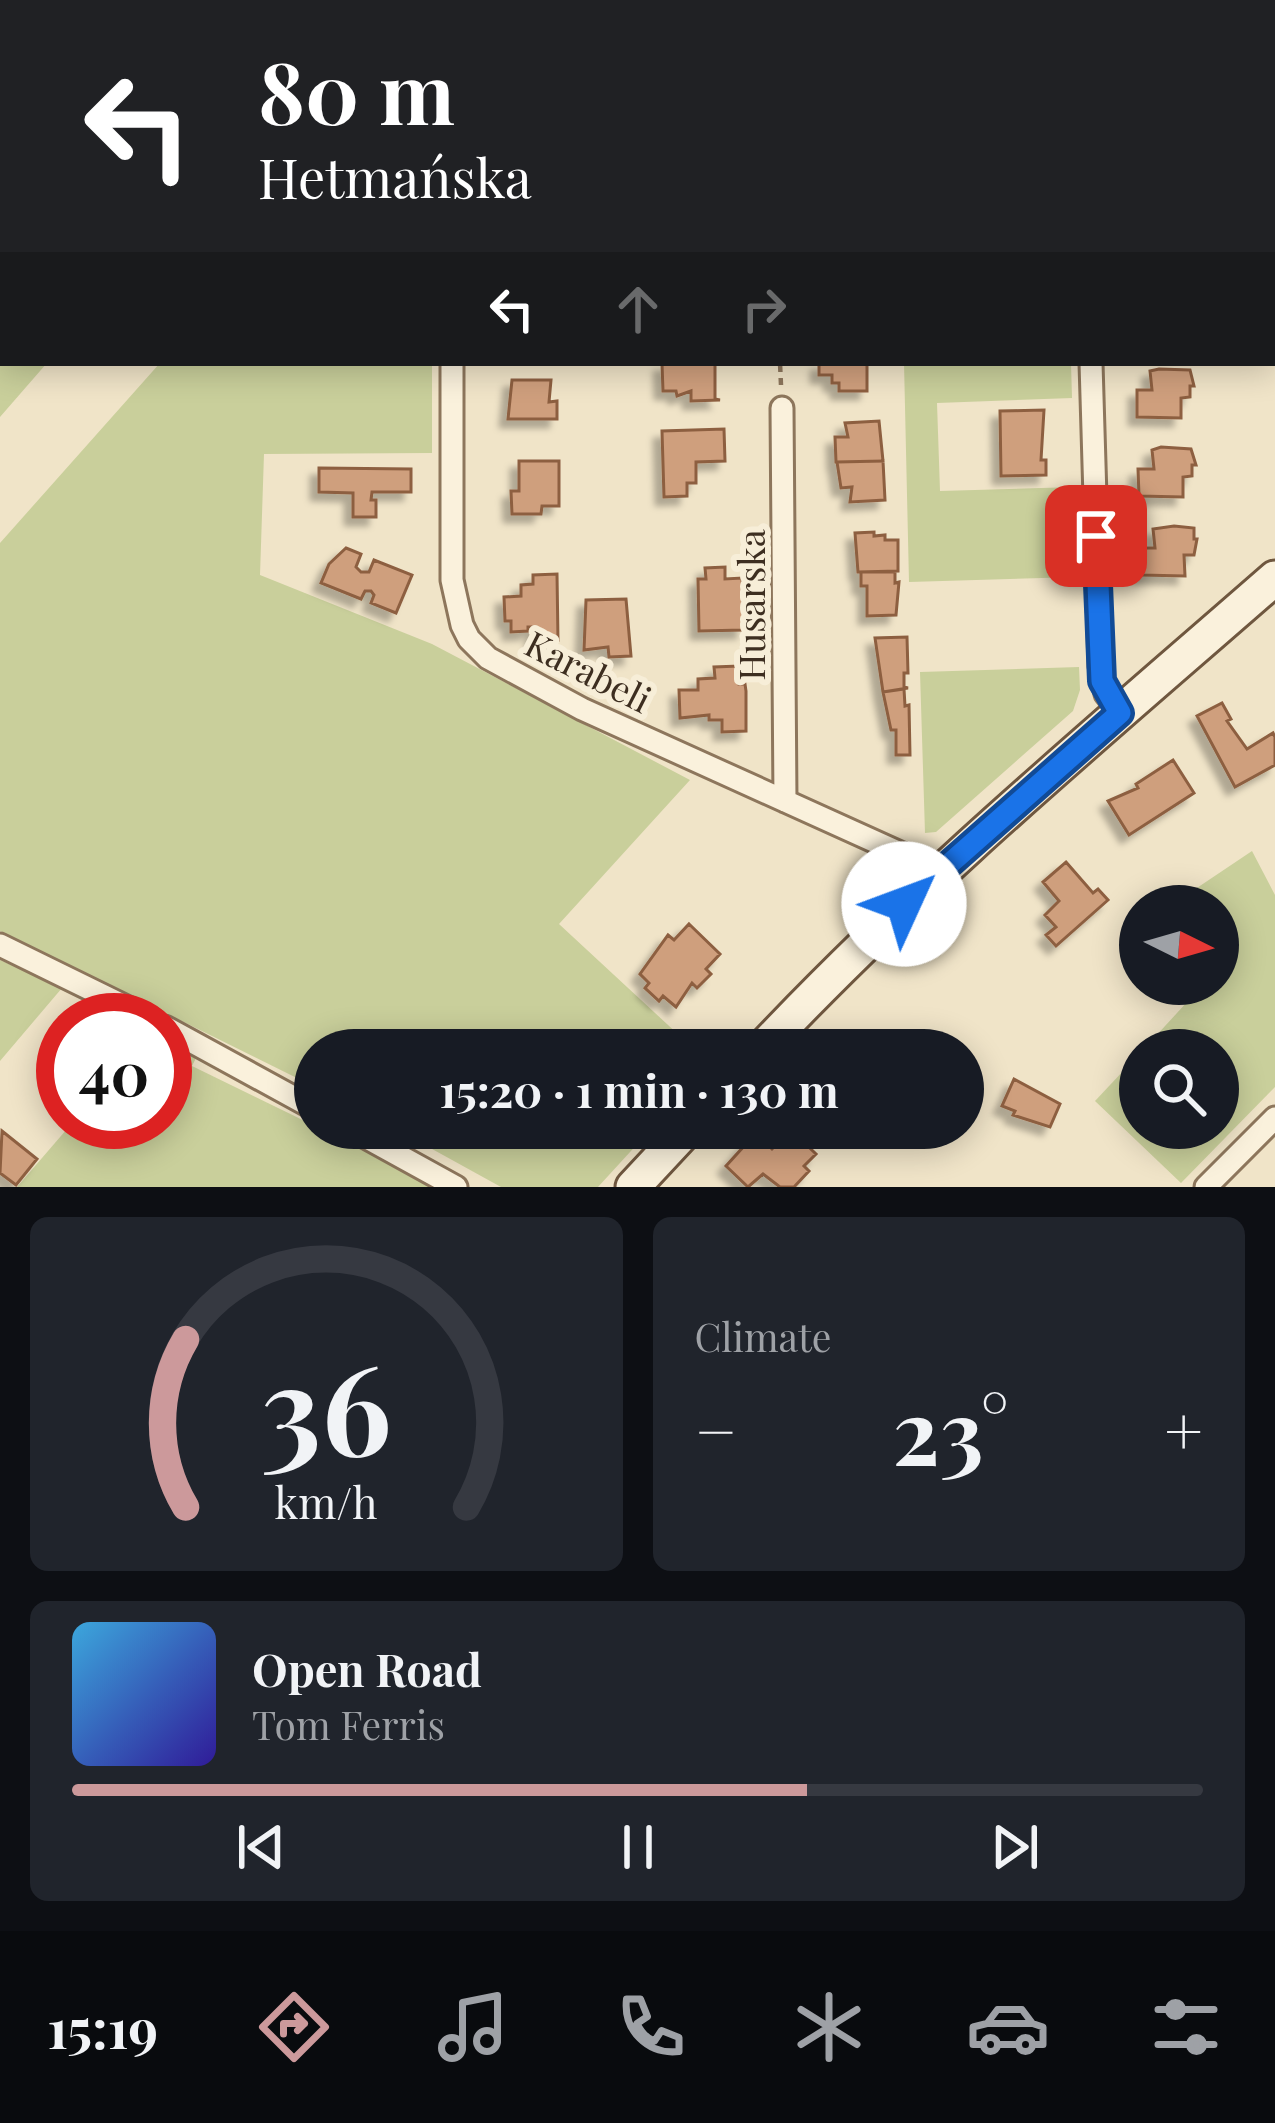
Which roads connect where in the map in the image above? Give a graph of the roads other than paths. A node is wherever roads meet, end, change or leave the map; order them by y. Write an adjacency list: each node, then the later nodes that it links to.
1 (452, 366): 6 (street, Karabeli)
2 (1091, 366): 5 (street)
3 (782, 408): 6 (street, Husarska)
4 (1275, 578): 5 (street)
5 (1120, 713): 7 (street)
6 (785, 801): 7 (street, Karabeli)
7 (934, 877): 10 (street)
8 (0, 945): 9 (street)
9 (98, 993)
10 (781, 1029)
11 (192, 1042): 12 (street)
12 (294, 1098)
13 (1275, 1118): 18 (street)
14 (387, 1149): 16 (street)
15 (668, 1149): 17 (street)
16 (456, 1187)
17 (633, 1187)
18 (1206, 1187)

